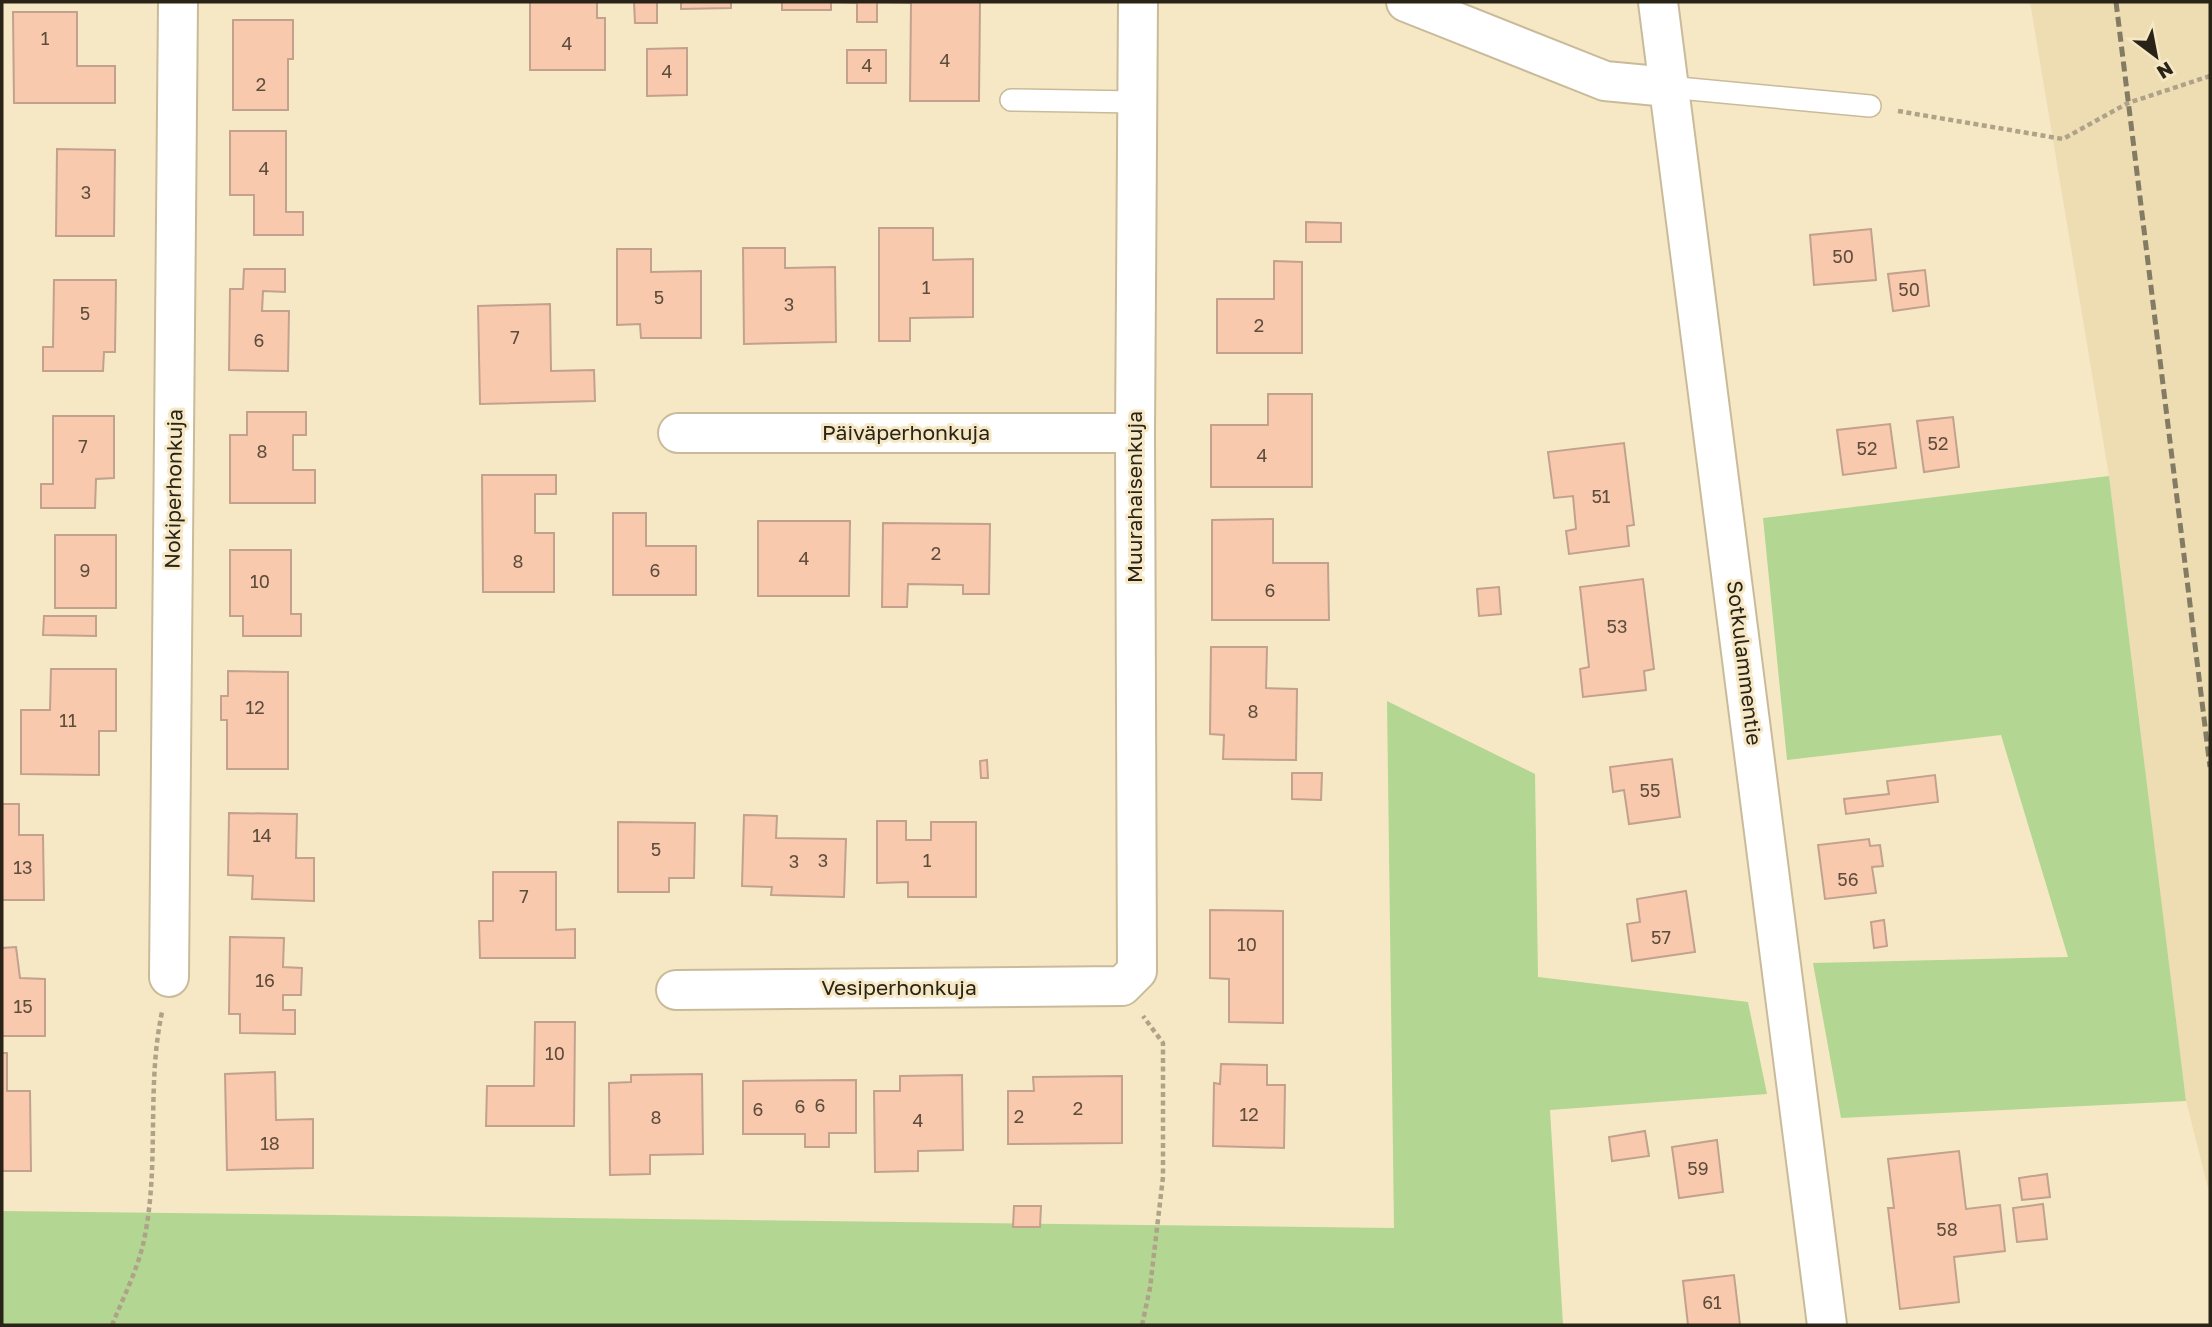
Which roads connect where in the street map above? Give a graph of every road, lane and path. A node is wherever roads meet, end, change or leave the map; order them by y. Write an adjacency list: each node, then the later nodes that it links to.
1 (178, 2): 12 (street, Nokiperhonkuja)
2 (1138, 2): 8 (street, Muurahaisenkuja)
3 (1406, 2): 6 (street)
4 (1658, 2): 6 (street, Sotkulammentie)
5 (2210, 76): 9 (path)
6 (1668, 87): 9 (lane); 17 (street, Sotkulammentie)
7 (1012, 100): 8 (lane)
8 (1137, 102): 11 (street, Muurahaisenkuja)
9 (1870, 106)
10 (678, 433): 11 (street, Päiväperhonkuja)
11 (1135, 433): 13 (street, Muurahaisenkuja)
12 (169, 977): 15 (path)
13 (1122, 986): 14 (street, Vesiperhonkuja); 16 (path)
14 (676, 990)
15 (112, 1325)
16 (1142, 1325)
17 (1827, 1325)

